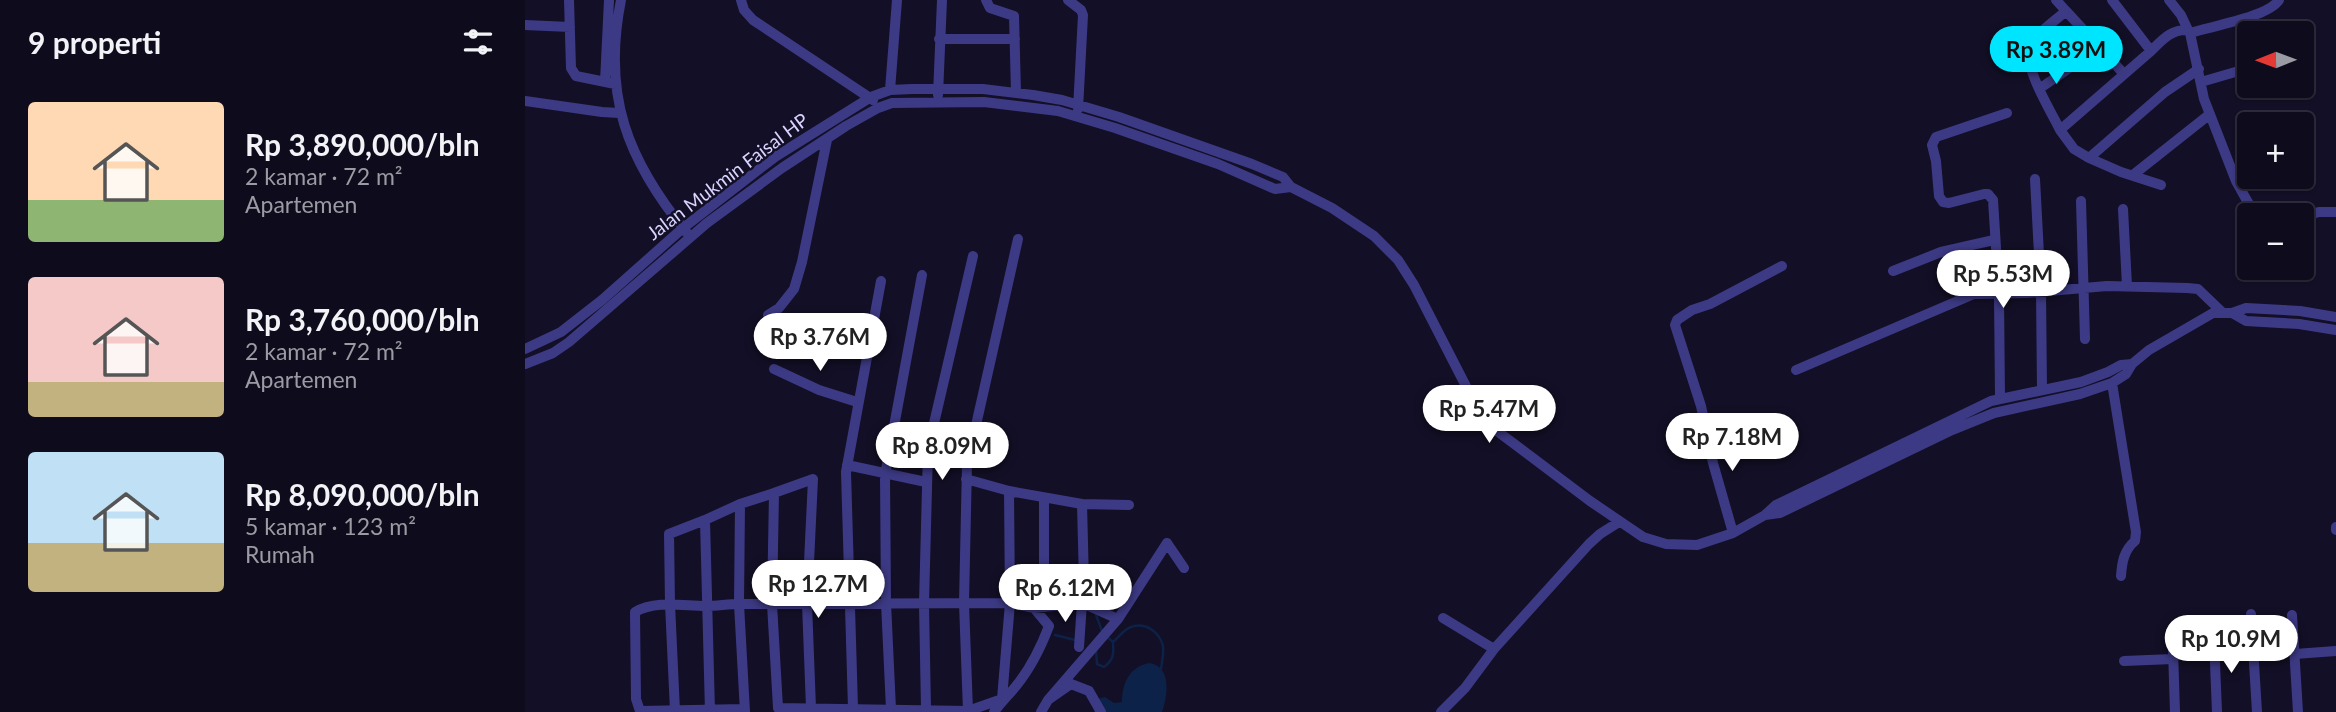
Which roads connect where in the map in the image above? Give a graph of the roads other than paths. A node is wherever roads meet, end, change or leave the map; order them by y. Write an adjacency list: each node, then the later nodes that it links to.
1 (569, 0): 16 (street)
2 (609, 0): 26 (street)
3 (621, 0): 26 (street)
4 (741, 0): 31 (street)
5 (897, 0): 29 (street)
6 (942, 0): 18 (street)
7 (986, 0): 19 (street)
8 (1056, 0): 13 (street)
9 (2056, 0): 14 (street)
10 (2169, 0): 17 (street)
11 (2279, 0): 17 (street)
12 (2116, 1): 21 (street)
13 (1072, 3): 34 (street)
14 (2066, 11): 20 (street); 28 (street)
15 (525, 26): 16 (street)
16 (569, 27): 26 (street)
17 (2189, 32): 21 (street); 22 (street)
18 (939, 39): 19 (street); 27 (street)
19 (1015, 39): 30 (street)
20 (2095, 43): 24 (street); 28 (street)
21 (2151, 51): 24 (street)
22 (2199, 69): 25 (street); 42 (street)
23 (2237, 72): 25 (street)
24 (2124, 74): 40 (street)
25 (2201, 82): 38 (street)
26 (610, 83): 36 (street)
27 (938, 89): 29 (street, Jalan Mukmin Faisal HP); 30 (street, Jalan Mukmin Faisal HP); 33 (street)
28 (2039, 89): 40 (street)
29 (890, 90): 31 (street, Jalan Mukmin Faisal HP)
30 (1016, 93): 34 (street, Jalan Mukmin Faisal HP)
31 (871, 97): 35 (street); 52 (street, Jalan Mukmin Faisal HP)
32 (525, 101): 36 (street)
33 (938, 102): 35 (street, Jalan Mukmin Faisal HP); 39 (street, Jalan Mukmin Faisal HP)
34 (1078, 105): 39 (street); 46 (street, Jalan Mukmin Faisal HP)
35 (878, 107): 41 (street, Jalan Mukmin Faisal HP)
36 (619, 113): 52 (street)
37 (2007, 113): 54 (street)
38 (2210, 114): 43 (street); 48 (street)
39 (1077, 117): 46 (street, Jalan Mukmin Faisal HP)
40 (2060, 130): 42 (street)
41 (827, 140): 52 (street, Jalan Mukmin Faisal HP); 65 (street)
42 (2089, 158): 43 (street)
43 (2133, 175): 45 (street)
44 (2035, 179): 62 (street)
45 (2161, 185)
46 (1291, 187): 92 (street, Jalan Mukmin Faisal HP)
47 (2081, 201): 61 (street)
48 (2248, 203)
49 (2123, 209): 60 (street)
50 (2336, 212): 51 (street)
51 (2314, 213)
52 (687, 233): 69 (street, Jalan Mukmin Faisal HP); 70 (street, Jalan Mukmin Faisal HP)
53 (1018, 239): 80 (street)
54 (1994, 240): 57 (street); 63 (street)
55 (973, 256): 78 (street)
56 (1782, 266): 93 (street)
57 (1893, 271)
58 (922, 275): 81 (street)
59 (881, 281): 77 (street)
60 (2126, 286): 61 (street); 64 (street)
61 (2083, 288): 62 (street); 68 (street)
62 (2041, 292): 63 (street); 75 (street)
63 (1999, 295): 73 (street); 76 (street)
64 (2222, 312): 66 (street, Jalan Mukmin Faisal HP); 67 (street); 71 (street, Jalan Mukmin Faisal HP)
65 (768, 315)
66 (2336, 317)
67 (2336, 330)
68 (2085, 340)
69 (525, 349)
70 (525, 364)
71 (2132, 364): 74 (street, Jalan Mukmin Faisal HP); 75 (street, Jalan Mukmin Faisal HP)
72 (774, 369): 77 (street)
73 (1796, 370)
74 (2112, 383): 90 (street, Jalan Mukmin Faisal HP); 95 (street)
75 (2042, 389): 76 (street, Jalan Mukmin Faisal HP)
76 (2000, 398): 90 (street, Jalan Mukmin Faisal HP)
77 (857, 402): 79 (street)
78 (928, 449): 80 (street); 83 (street)
79 (847, 465): 81 (street); 97 (street)
80 (967, 465): 82 (street)
81 (885, 475): 83 (street); 98 (street)
82 (966, 479): 84 (street); 99 (street)
83 (926, 482): 106 (street)
84 (1009, 491): 86 (street); 100 (street)
85 (774, 494): 87 (street); 104 (street); 105 (street)
86 (1044, 498): 88 (street); 108 (street)
87 (740, 504): 91 (street); 103 (street)
88 (1082, 504): 89 (street); 96 (street)
89 (1129, 505)
90 (1765, 515): 93 (street, Jalan Mukmin Faisal HP)
91 (705, 520): 102 (street); 107 (street)
92 (1619, 522): 93 (street, Jalan Mukmin Faisal HP); 114 (street)
93 (1733, 533)
94 (1184, 568): 112 (street)
95 (2121, 576)
96 (1084, 582)
97 (849, 603): 98 (street); 105 (street); 122 (street)
98 (886, 603): 106 (street); 123 (street)
99 (964, 603): 100 (street); 106 (street); 126 (street)
100 (1010, 603): 108 (street); 119 (street)
101 (1082, 603): 108 (street); 112 (street); 116 (street)
102 (670, 604): 107 (street); 128 (street); 128 (street)
103 (739, 604): 104 (street); 107 (street); 125 (street)
104 (772, 604): 105 (street); 121 (street)
105 (807, 604): 121 (street)
106 (924, 604): 124 (street)
107 (707, 606): 129 (street)
108 (1034, 608): 119 (street)
109 (2251, 614): 135 (street)
110 (2292, 615): 117 (street)
111 (1443, 618): 114 (street)
112 (1115, 622): 116 (street)
113 (2214, 639): 134 (street)
114 (1494, 649): 127 (street)
115 (2336, 651): 117 (street)
116 (1082, 652): 120 (street)
117 (2295, 654): 136 (street)
118 (2124, 661): 133 (street)
119 (1002, 699): 126 (street); 130 (street)
120 (1048, 700): 131 (street); 132 (street)
121 (811, 708): 122 (street)
122 (853, 708): 123 (street)
123 (891, 709): 124 (street)
124 (926, 709): 126 (street)
125 (745, 710): 129 (street)
126 (968, 710)
127 (1448, 710)
128 (675, 711): 129 (street)
129 (710, 711)
130 (994, 712)
131 (1041, 712)
132 (1101, 712)
133 (2175, 712)
134 (2217, 712)
135 (2257, 712)
136 (2298, 712)

